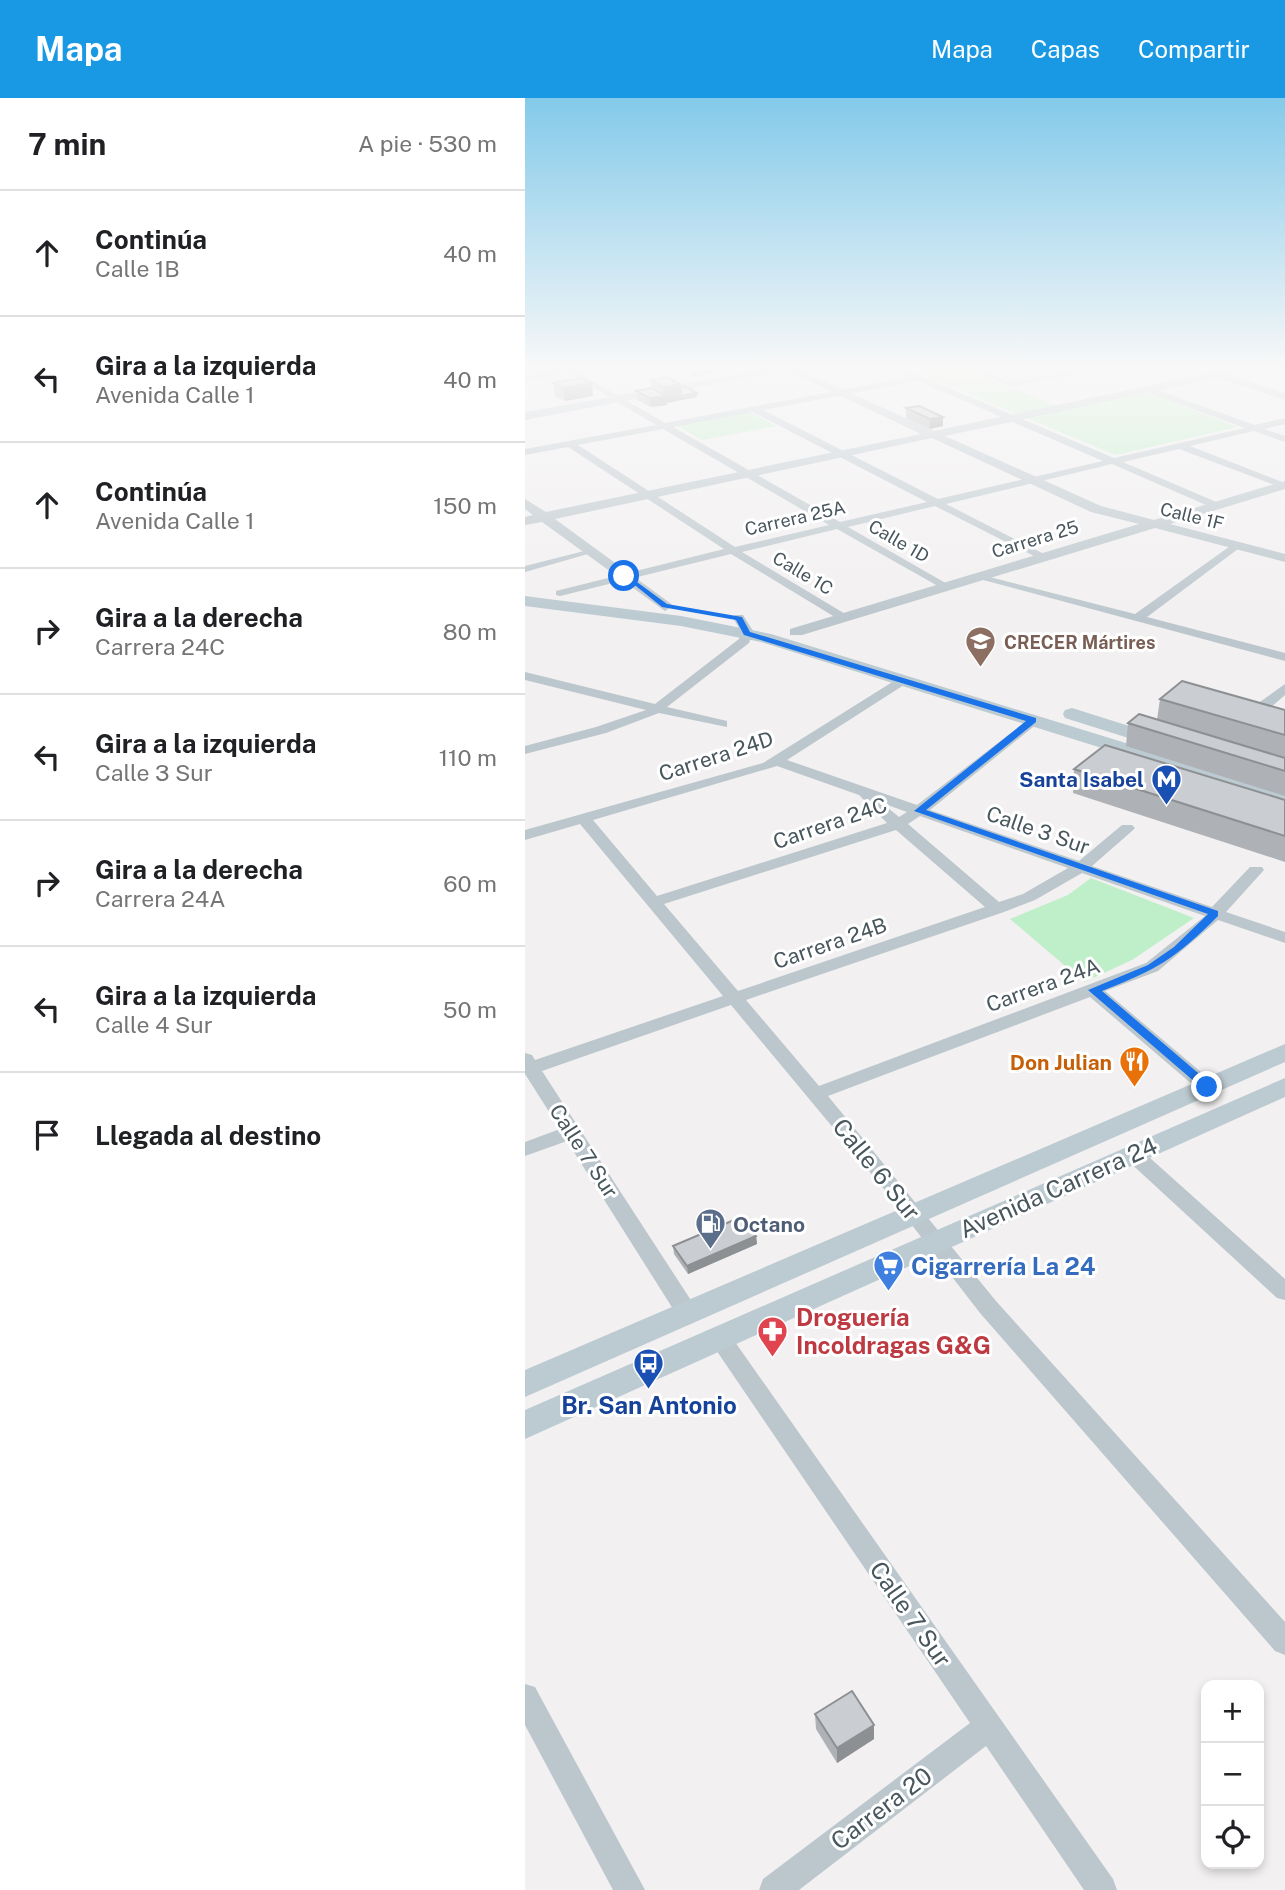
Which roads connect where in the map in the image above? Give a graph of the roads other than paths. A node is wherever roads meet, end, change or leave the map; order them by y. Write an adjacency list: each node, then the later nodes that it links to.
1 (580, 451): 14 (street, Calle 1C)
2 (707, 451): 11 (street, Calle 1D)
3 (834, 451): 9 (street)
4 (857, 451): 9 (street)
5 (966, 451): 12 (street, Calle 1F)
6 (1089, 451): 10 (street)
7 (1160, 451): 10 (street, Carrera 25A)
8 (1193, 451): 13 (street)
9 (841, 454): 11 (street); 16 (street)
10 (1114, 461): 12 (street, Carrera 25A); 17 (street)
11 (748, 474): 14 (street); 21 (street, Calle 1D)
12 (1031, 481): 16 (street, Carrera 25A); 20 (street, Calle 1F)
13 (1284, 485): 17 (street, Carrera 25)
14 (648, 495): 18 (street); 23 (street, Calle 1C)
15 (525, 503): 18 (street)
16 (935, 503): 21 (street, Carrera 25A); 25 (street)
17 (1217, 506): 20 (street, Carrera 25)
18 (545, 518): 19 (street); 24 (street)
19 (525, 521)
20 (1148, 525): 22 (street, Calle 1F); 25 (street, Carrera 25)
21 (837, 526): 23 (street, Carrera 25A); 30 (street, Calle 1D)
22 (1237, 546): 26 (street, Calle 1F); 36 (street)
23 (732, 550): 28 (street, Carrera 25A); 35 (street, Calle 1C)
24 (591, 552): 27 (street); 28 (street)
25 (1042, 557): 29 (street, Carrera 25)
26 (1285, 558)
27 (525, 569)
28 (624, 576): 32 (street, Carrera 25A); 34 (street)
29 (978, 577): 30 (street, Carrera 25); 36 (street)
30 (945, 587): 35 (street, Carrera 25)
31 (525, 589): 32 (main road)
32 (560, 593): 34 (main road)
33 (525, 601): 37 (main road)
34 (664, 606): 37 (main road)
35 (843, 618): 38 (street, Carrera 25)
36 (1138, 618): 39 (street)
37 (743, 626): 38 (main road); 41 (main road); 44 (street)
38 (796, 632): 49 (main road)
39 (1285, 656)
40 (525, 676): 44 (street)
41 (902, 680): 45 (main road); 48 (street, Carrera 24D)
42 (1285, 688): 43 (street)
43 (1265, 705)
44 (659, 708): 46 (street); 47 (street)
45 (1033, 720): 51 (main road); 52 (street, Carrera 24C)
46 (722, 724)
47 (525, 750)
48 (778, 762): 50 (street, Calle 3 Sur); 53 (street, Carrera 24D)
49 (1285, 780)
50 (857, 789): 52 (street, Calle 3 Sur); 54 (street)
51 (1285, 799)
52 (919, 811): 54 (street, Carrera 24C); 57 (street, Calle 3 Sur)
53 (583, 818): 56 (street, Carrera 24D); 59 (street, Calle 6 Sur)
54 (898, 824): 59 (street, Carrera 24C); 60 (street)
55 (1126, 828): 57 (street, Carrera 24B)
56 (525, 835)
57 (1081, 867): 60 (street, Carrera 24B); 61 (street, Calle 3 Sur)
58 (1256, 870): 61 (street, Carrera 24A)
59 (654, 902): 64 (street, Calle 6 Sur)
60 (998, 909): 64 (street, Carrera 24B)
61 (1215, 913): 62 (street, Calle 3 Sur); 63 (street, Carrera 24A)
62 (1285, 937)
63 (1094, 990): 67 (street); 69 (street, Carrera 24A)
64 (736, 999): 66 (street, Carrera 24B); 69 (street, Calle 6 Sur)
65 (1285, 1052): 67 (main road, Avenida Carrera 24)
66 (528, 1064): 70 (street, Calle 7 Sur)
67 (1207, 1087): 73 (main road, Avenida Carrera 24)
68 (1285, 1087): 72 (main road, Avenida Carrera 24)
69 (815, 1094): 73 (street, Calle 6 Sur)
70 (572, 1132): 71 (street); 76 (street, Calle 7 Sur)
71 (525, 1149)
72 (1133, 1154): 74 (main road, Avenida Carrera 24); 75 (street)
73 (915, 1215): 74 (street, Calle 6 Sur); 76 (main road, Avenida Carrera 24)
74 (935, 1242): 77 (main road, Avenida Carrera 24); 80 (street, Calle 6 Sur)
75 (1285, 1292)
76 (688, 1314): 78 (main road, Avenida Carrera 24)
77 (720, 1338): 79 (main road, Avenida Carrera 24); 82 (street, Calle 7 Sur)
78 (525, 1384)
79 (525, 1425)
80 (1285, 1642)
81 (525, 1698): 83 (street)
82 (989, 1726): 84 (street, Carrera 20); 85 (street, Calle 7 Sur)
83 (630, 1890)
84 (774, 1890)
85 (1102, 1890)

